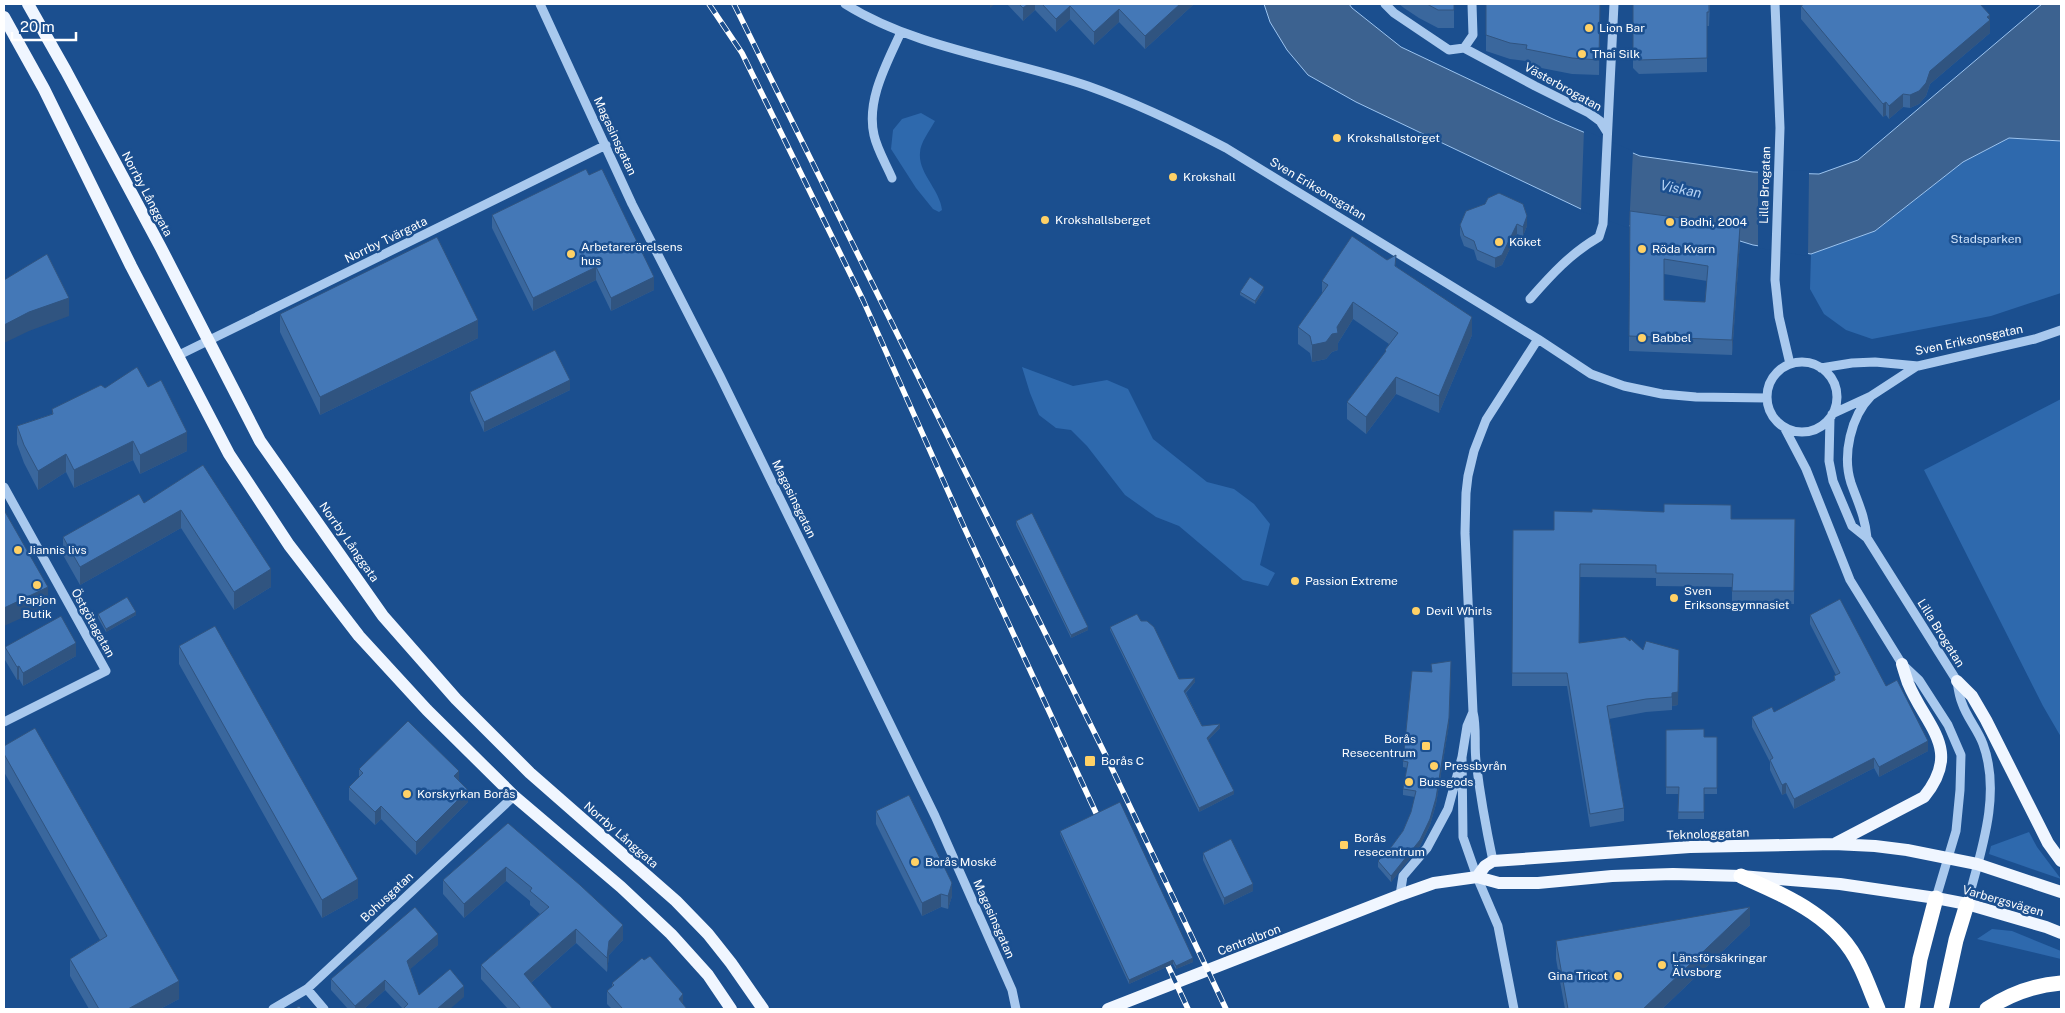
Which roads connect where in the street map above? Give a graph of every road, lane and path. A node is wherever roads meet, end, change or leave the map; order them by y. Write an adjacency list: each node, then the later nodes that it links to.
1 (28, 4): 17 (main road, Norrby Långgata)
2 (540, 4): 12 (street, Magasinsgatan)
3 (845, 4): 9 (street, Sven Eriksonsgatan)
4 (1384, 4): 10 (street, Västerbrogatan)
5 (1472, 4): 10 (street)
6 (1614, 4): 11 (street)
7 (1775, 4): 19 (street, Lilla Brogatan)
8 (4, 17): 18 (main road)
9 (901, 32): 13 (street); 16 (street, Sven Eriksonsgatan)
10 (1464, 48): 11 (street, Västerbrogatan)
11 (1607, 132): 14 (street)
12 (606, 145): 17 (street, Norrby Tvärgata); 52 (street, Magasinsgatan)
13 (892, 178)
14 (1530, 299)
15 (2061, 330): 20 (street, Sven Eriksonsgatan)
16 (1538, 339): 23 (street, Sven Eriksonsgatan); 30 (street)
17 (208, 341): 18 (street, Norrby Tvärgata); 51 (main road, Norrby Långgata)
18 (177, 356): 33 (main road)
19 (1790, 364): 21 (street); 23 (street)
20 (1918, 366): 21 (street, Sven Eriksonsgatan); 22 (street)
21 (1820, 368): 24 (street)
22 (1871, 396): 24 (street); 27 (street)
23 (1767, 398): 25 (street)
24 (1831, 416): 25 (street); 27 (street, Lilla Brogatan)
25 (1784, 427): 28 (street)
26 (4, 487): 31 (street, Östgötagatan)
27 (1867, 538): 29 (street, Lilla Brogatan)
28 (1902, 664): 34 (main road); 35 (street)
29 (1956, 681): 37 (main road); 38 (street, Lilla Brogatan)
30 (1473, 712): 32 (street); 36 (street)
31 (4, 722)
32 (1462, 757): 40 (street); 42 (street)
33 (514, 796): 47 (street, Bohusgatan); 50 (main road)
34 (1834, 844): 35 (main road, Teknologgatan); 36 (main road, Teknologgatan)
35 (1947, 858): 38 (main road, Varbergsvägen); 43 (street)
36 (1493, 861): 40 (main road)
37 (2061, 861)
38 (1977, 864): 41 (main road, Varbergsvägen); 44 (street, Lilla Brogatan)
39 (1741, 876): 40 (main road); 43 (main road); 55 (highway)
40 (1477, 877): 42 (main road); 54 (street)
41 (2061, 892)
42 (1400, 895): 53 (main road, Centralbron)
43 (1936, 898): 44 (main road, Varbergsvägen); 56 (highway)
44 (1967, 904): 45 (main road, Varbergsvägen); 57 (highway)
45 (2061, 933)
46 (2061, 983): 58 (highway)
47 (306, 989): 48 (street, Bohusgatan); 49 (street)
48 (273, 1009)
49 (324, 1009)
50 (731, 1009)
51 (763, 1009)
52 (1016, 1009)
53 (1108, 1009)
54 (1514, 1009)
55 (1878, 1009)
56 (1912, 1009)
57 (1941, 1009)
58 (1987, 1009)

